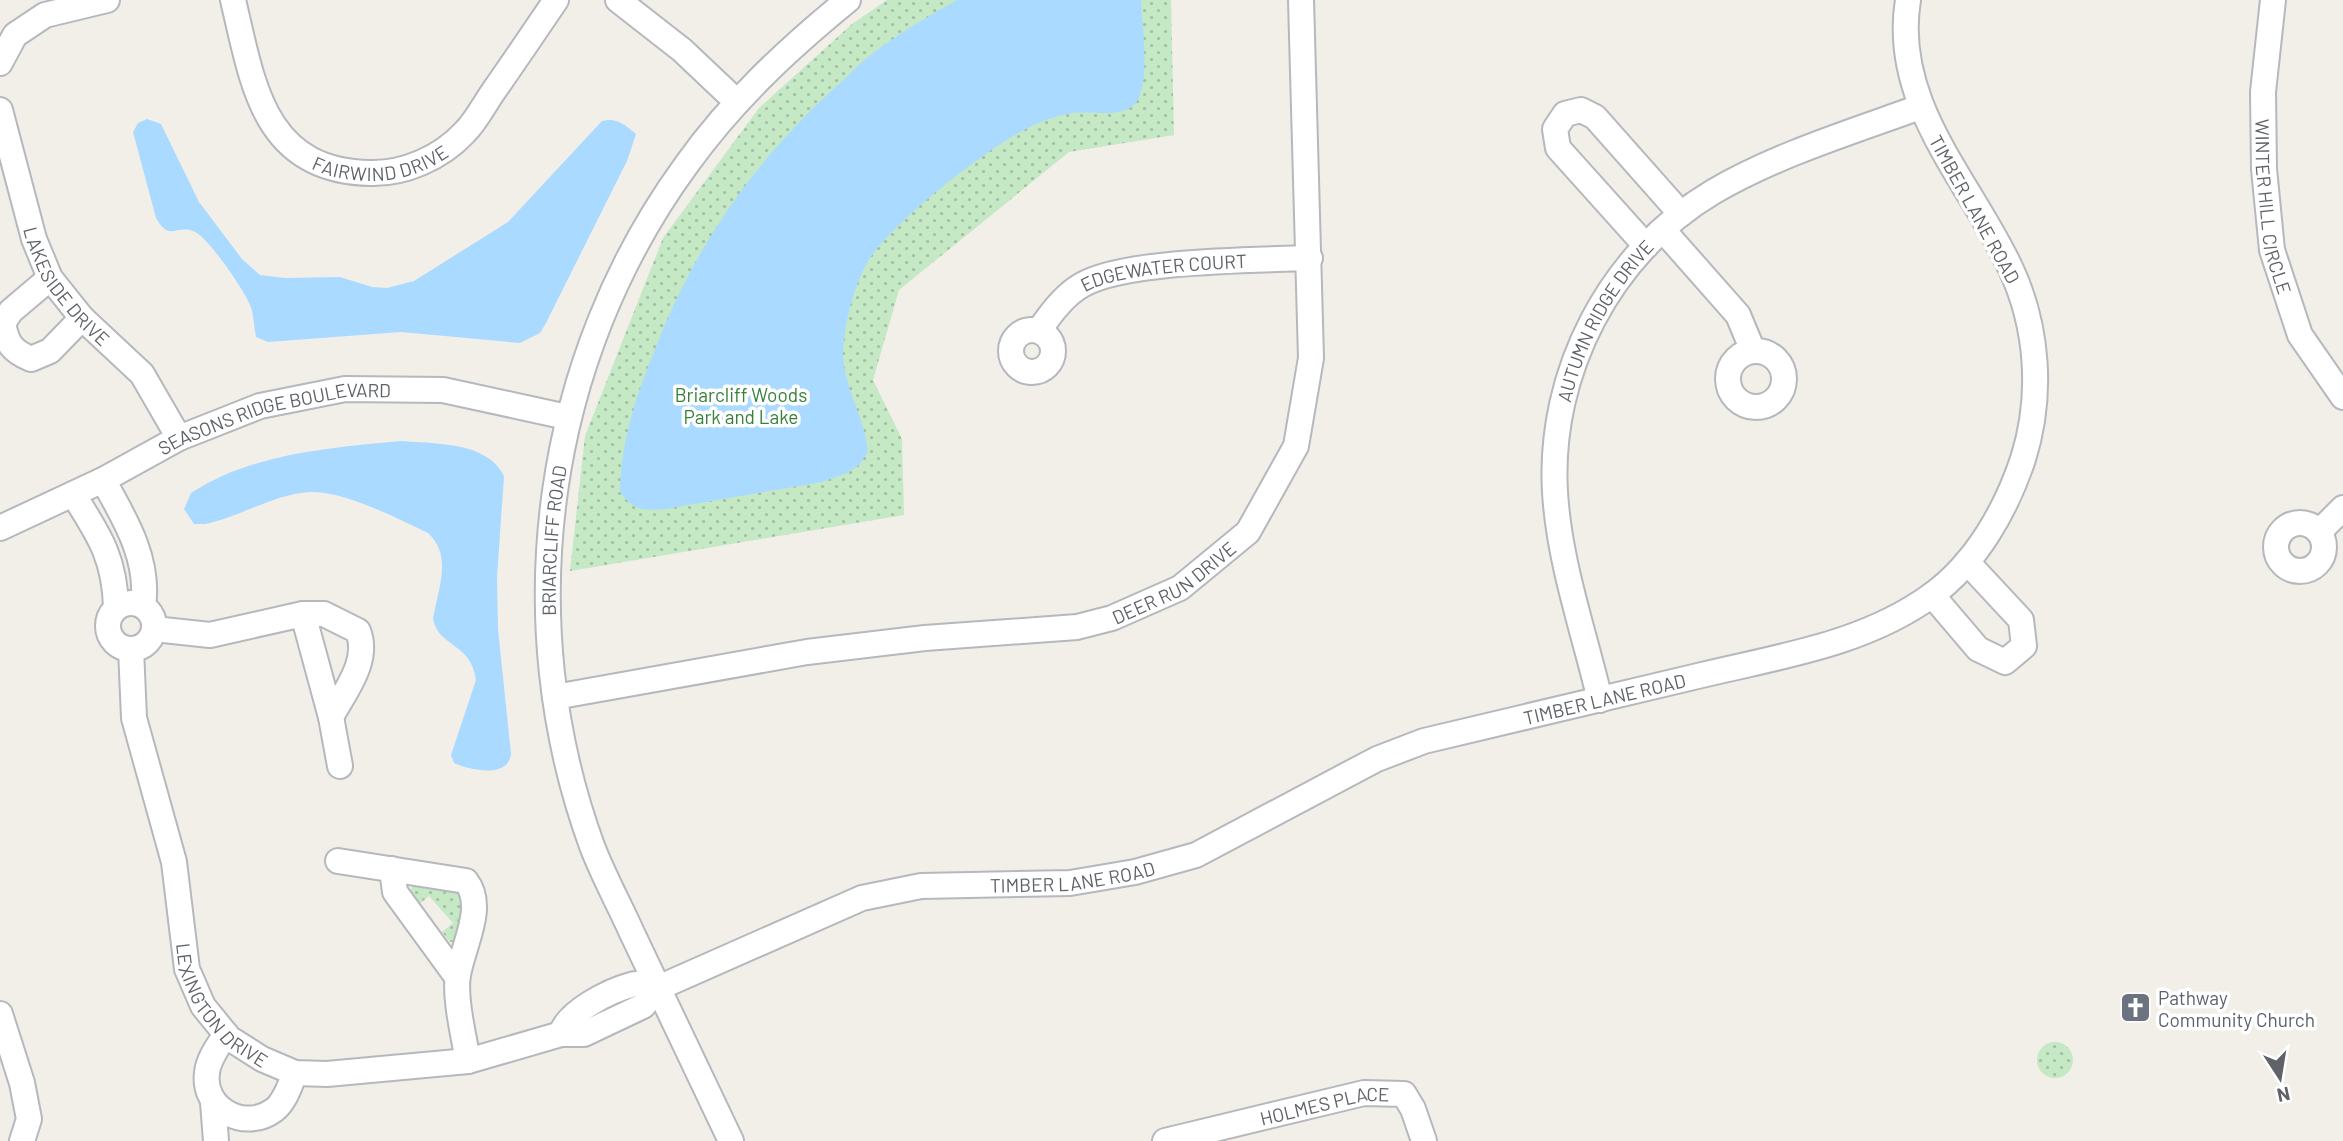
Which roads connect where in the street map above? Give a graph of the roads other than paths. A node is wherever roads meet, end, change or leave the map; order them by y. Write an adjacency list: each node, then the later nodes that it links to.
1 (107, 0): 9 (street)
2 (233, 0): 3 (street, FAIRWIND DRIVE)
3 (556, 0)
4 (618, 0): 10 (street)
5 (848, 0): 10 (street, BRIARCLIFF ROAD)
6 (1301, 0): 14 (street, DEER RUN DRIVE)
7 (1908, 0): 11 (street, TIMBER LANE ROAD)
8 (2273, 0): 19 (street, WINTER HILL CIRCLE)
9 (0, 63)
10 (737, 102): 20 (street, BRIARCLIFF ROAD)
11 (1920, 107): 13 (street, AUTUMN RIDGE DRIVE); 27 (street, TIMBER LANE ROAD)
12 (0, 110): 15 (street, LAKESIDE DRIVE)
13 (1663, 230): 13 (street); 18 (street); 35 (street, AUTUMN RIDGE DRIVE)
14 (1310, 258): 17 (street, EDGEWATER COURT); 34 (street, DEER RUN DRIVE)
15 (50, 278): 16 (street, LAKESIDE DRIVE); 16 (street)
16 (82, 318): 21 (street, LAKESIDE DRIVE)
17 (1039, 331)
18 (1753, 351)
19 (2343, 397)
20 (567, 416): 21 (street, SEASONS RIDGE BOULEVARD); 34 (street, BRIARCLIFF ROAD)
21 (179, 438): 22 (street, SEASONS RIDGE BOULEVARD)
22 (103, 480): 23 (street, SEASONS RIDGE BOULEVARD); 29 (street)
23 (73, 494): 25 (street, SEASONS RIDGE BOULEVARD); 30 (street)
24 (2343, 508): 26 (street)
25 (0, 528)
26 (2319, 532)
27 (1967, 562): 28 (street, TIMBER LANE ROAD); 28 (street)
28 (1932, 595): 35 (street, TIMBER LANE ROAD)
29 (143, 606): 30 (street); 32 (street)
30 (116, 608): 33 (street)
31 (303, 614): 32 (street); 36 (street); 36 (street)
32 (155, 629): 33 (street)
33 (131, 649): 43 (street, LEXINGTON DRIVE)
34 (555, 697): 41 (street, BRIARCLIFF ROAD)
35 (1600, 700): 41 (street, TIMBER LANE ROAD)
36 (331, 717): 37 (street)
37 (340, 766)
38 (338, 861): 39 (street)
39 (392, 869): 40 (street); 40 (street)
40 (457, 977): 44 (street)
41 (658, 988): 44 (street, LEXINGTON DRIVE); 49 (street, BRIARCLIFF ROAD)
42 (0, 1014): 47 (street)
43 (226, 1034): 45 (street, LEXINGTON DRIVE); 46 (street)
44 (468, 1061): 45 (street, LEXINGTON DRIVE)
45 (295, 1073): 46 (street)
46 (213, 1102): 48 (street)
47 (22, 1141)
48 (216, 1141)
49 (731, 1141)
50 (1165, 1141): 51 (street, HOLMES PLACE)
51 (1424, 1141)

